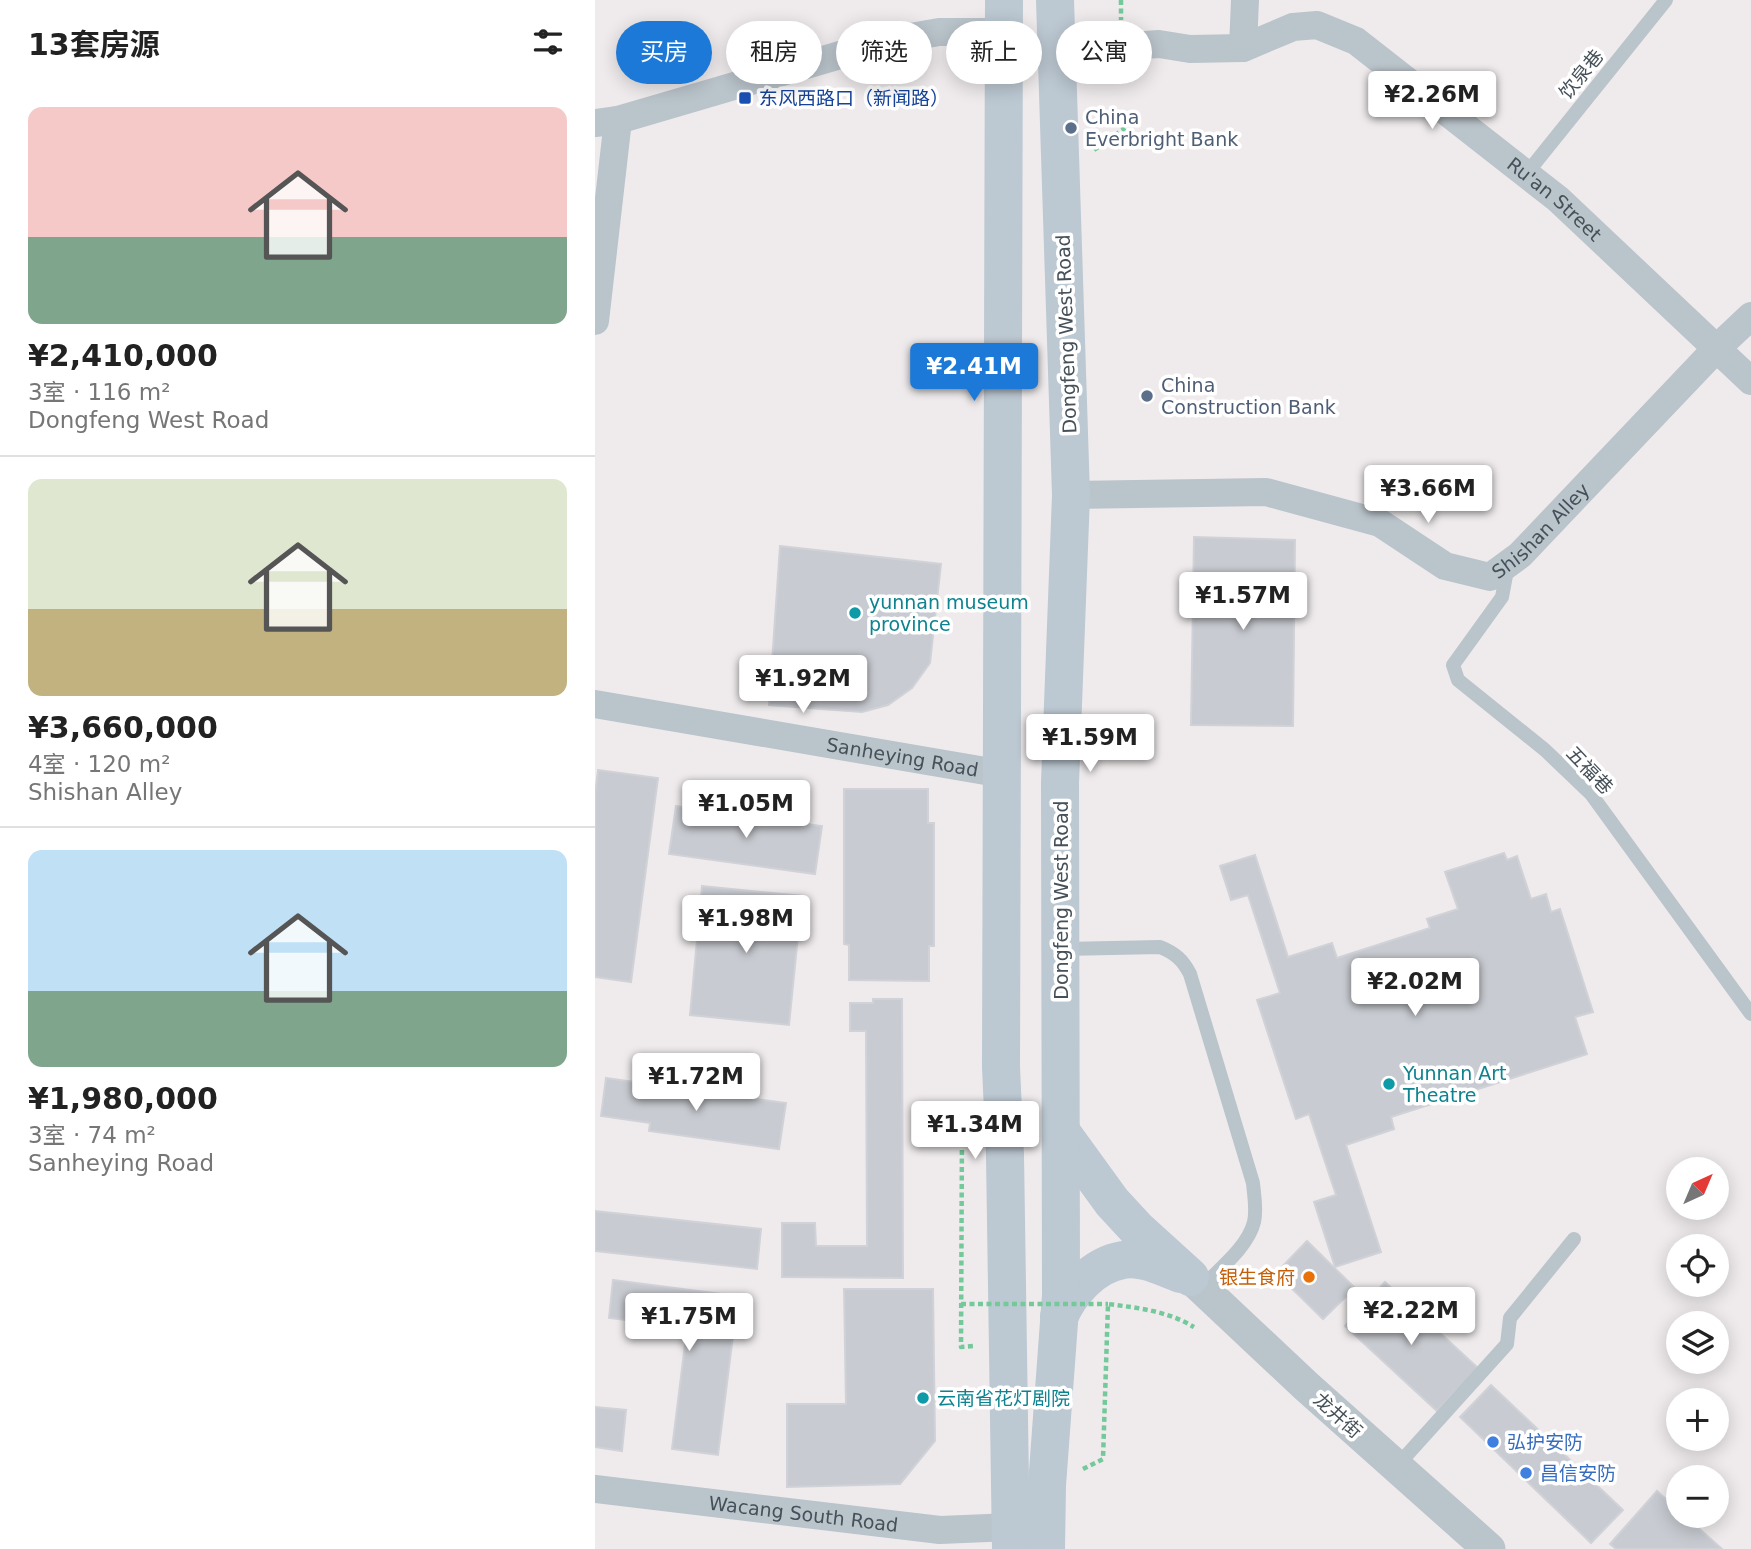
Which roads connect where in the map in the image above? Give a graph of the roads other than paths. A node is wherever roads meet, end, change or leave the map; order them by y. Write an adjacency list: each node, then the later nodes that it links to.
1 (1055, 0): 7 (main road, Dongfeng West Road)
2 (1245, 0): 6 (street)
3 (1666, 0): 10 (lane, 饮泉巷)
4 (1004, 16): 9 (street); 18 (main road)
5 (1152, 44): 6 (street, Ru'an Street)
6 (1243, 48): 10 (street, Ru'an Street)
7 (1056, 51)
8 (1057, 84): 15 (main road, Dongfeng West Road)
9 (606, 122): 12 (street)
10 (1527, 173): 13 (street, Ru'an Street)
11 (1751, 316): 13 (street, Shishan Alley)
12 (595, 321)
13 (1716, 349): 14 (street, Ru'an Street); 16 (street, Shishan Alley)
14 (1751, 381)
15 (1072, 495): 16 (street, Shishan Alley); 19 (main road, Dongfeng West Road)
16 (1508, 564): 20 (lane, 五福巷)
17 (595, 704): 18 (street, Sanheying Road)
18 (1003, 774): 27 (main road)
19 (1061, 949): 21 (main road, Dongfeng West Road); 23 (lane)
20 (1751, 1014)
21 (1062, 1133): 23 (main road); 24 (main road, Dongfeng West Road)
22 (1573, 1239): 25 (lane)
23 (1196, 1282): 24 (main road); 25 (street, 龙井街)
24 (1059, 1317): 28 (main road, Dongfeng West Road)
25 (1396, 1467): 29 (street, 龙井街)
26 (595, 1489): 27 (street, Wacang South Road)
27 (1012, 1538)
28 (1046, 1549)
29 (1489, 1549)

